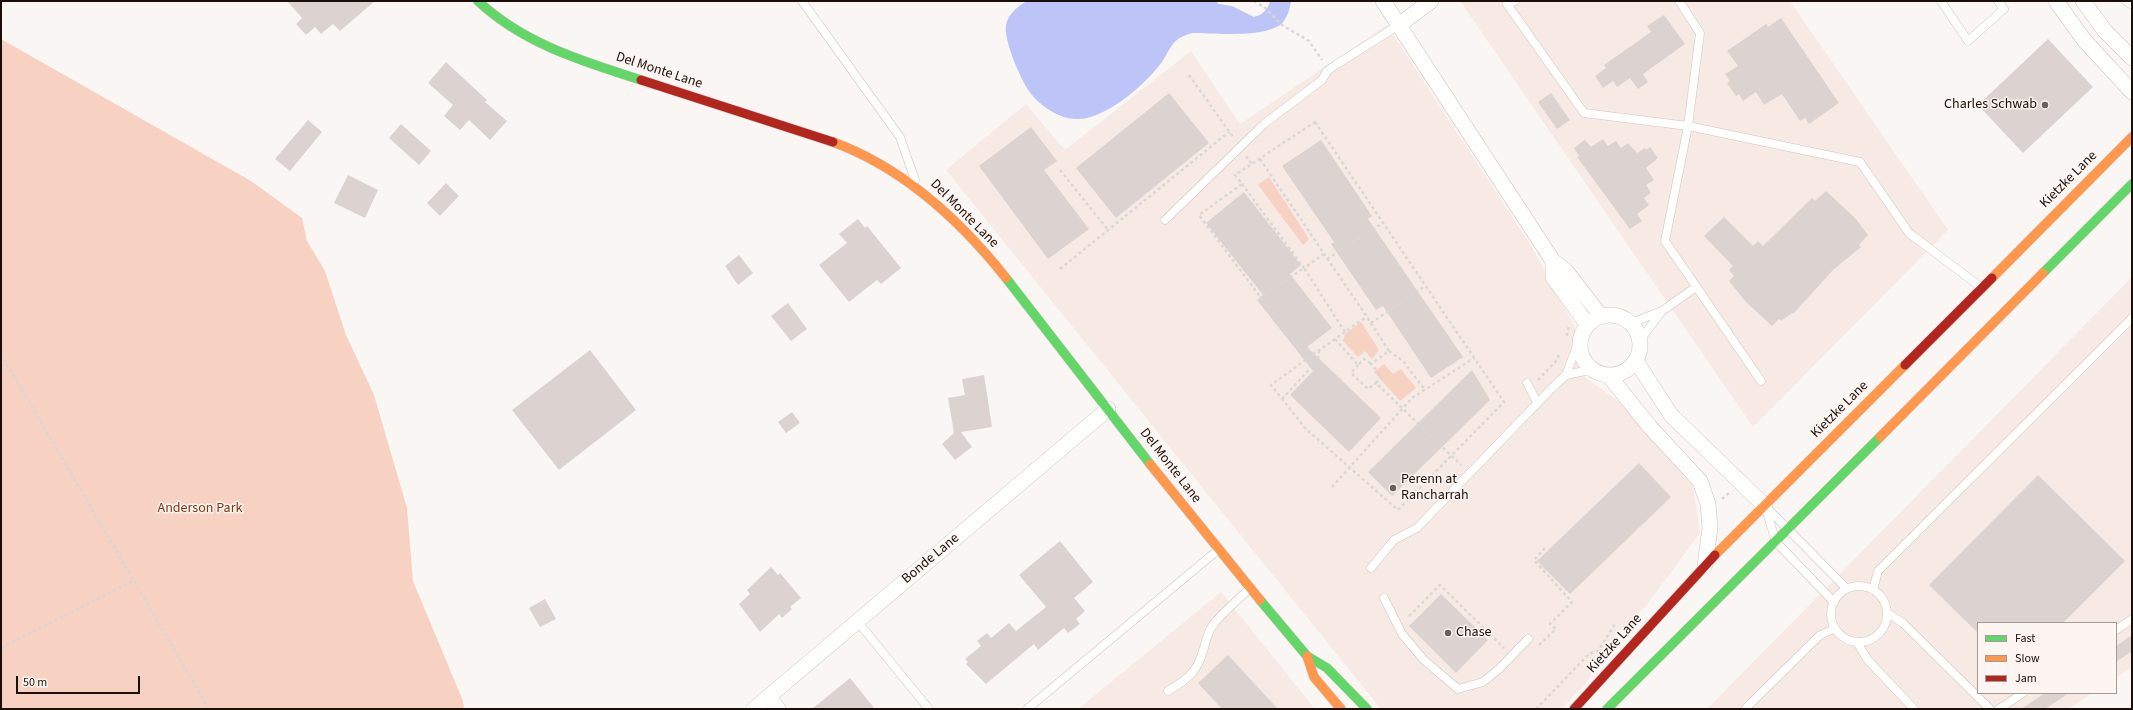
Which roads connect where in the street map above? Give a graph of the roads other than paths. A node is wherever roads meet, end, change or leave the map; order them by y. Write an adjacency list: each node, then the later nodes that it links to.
1 (478, 1): 19 (main road, Del Monte Lane)
2 (802, 1): 19 (lane)
3 (1382, 1): 13 (street)
4 (1431, 1): 13 (street)
5 (1515, 1): 16 (lane)
6 (1679, 1): 16 (lane)
7 (1941, 1): 8 (lane)
8 (1998, 1)
9 (2056, 1): 15 (street)
10 (2083, 1): 14 (street)
11 (2126, 1): 12 (lane)
12 (2132, 5)
13 (1399, 24): 20 (lane); 21 (street)
14 (2132, 58)
15 (2132, 92)
16 (1688, 126): 22 (lane); 23 (lane)
17 (2132, 137): 23 (main road, Kietzke Lane)
18 (2132, 184): 40 (main road)
19 (918, 188): 38 (main road, Del Monte Lane)
20 (1165, 220)
21 (1553, 261): 25 (street); 28 (street)
22 (1696, 287): 24 (lane); 35 (lane)
23 (1982, 288): 39 (main road, Kietzke Lane)
24 (1662, 310): 27 (lane); 29 (lane)
25 (1601, 316): 27 (street); 28 (street)
26 (2132, 318): 47 (lane)
27 (1631, 323): 29 (street)
28 (1587, 324): 30 (street)
29 (1640, 340): 31 (street)
30 (1573, 341): 32 (street); 33 (lane)
31 (1636, 361): 34 (street); 39 (street)
32 (1594, 369): 33 (lane); 34 (street)
33 (1566, 375): 37 (lane)
34 (1609, 376): 43 (street)
35 (1761, 381)
36 (1527, 383): 37 (lane)
37 (1537, 402): 44 (lane)
38 (1108, 409): 42 (main road, Del Monte Lane); 52 (street, Bonde Lane)
39 (1765, 506): 40 (lane); 41 (lane); 43 (main road, Kietzke Lane)
40 (1789, 529): 41 (main road); 46 (lane)
41 (1776, 542): 49 (lane); 61 (main road)
42 (1218, 549): 45 (main road, Del Monte Lane); 65 (lane)
43 (1705, 565): 68 (main road, Kietzke Lane)
44 (1371, 568)
45 (1250, 588): 57 (main road, Del Monte Lane); 58 (lane)
46 (1846, 590): 47 (lane); 49 (lane)
47 (1872, 590): 50 (lane)
48 (1384, 598): 55 (lane)
49 (1834, 602): 53 (lane)
50 (1887, 613): 56 (lane); 73 (lane)
51 (2132, 619): 54 (lane)
52 (858, 622): 60 (street, Bonde Lane); 64 (lane)
53 (1835, 628): 56 (lane); 71 (lane)
54 (2117, 629)
55 (1528, 639)
56 (1857, 642): 72 (lane)
57 (1307, 656): 66 (main road, Del Monte Lane); 67 (main road, Del Monte Lane)
58 (1168, 691)
59 (2022, 694): 74 (lane)
60 (769, 697): 62 (street, Bonde Lane); 63 (street)
61 (1618, 700): 69 (main road); 70 (main road)
62 (754, 709)
63 (778, 709)
64 (929, 709)
65 (1027, 709)
66 (1341, 709)
67 (1367, 709)
68 (1574, 709)
69 (1607, 709)
70 (1614, 709)
71 (1745, 709)
72 (1914, 709)
73 (1990, 709)
74 (1999, 709)

